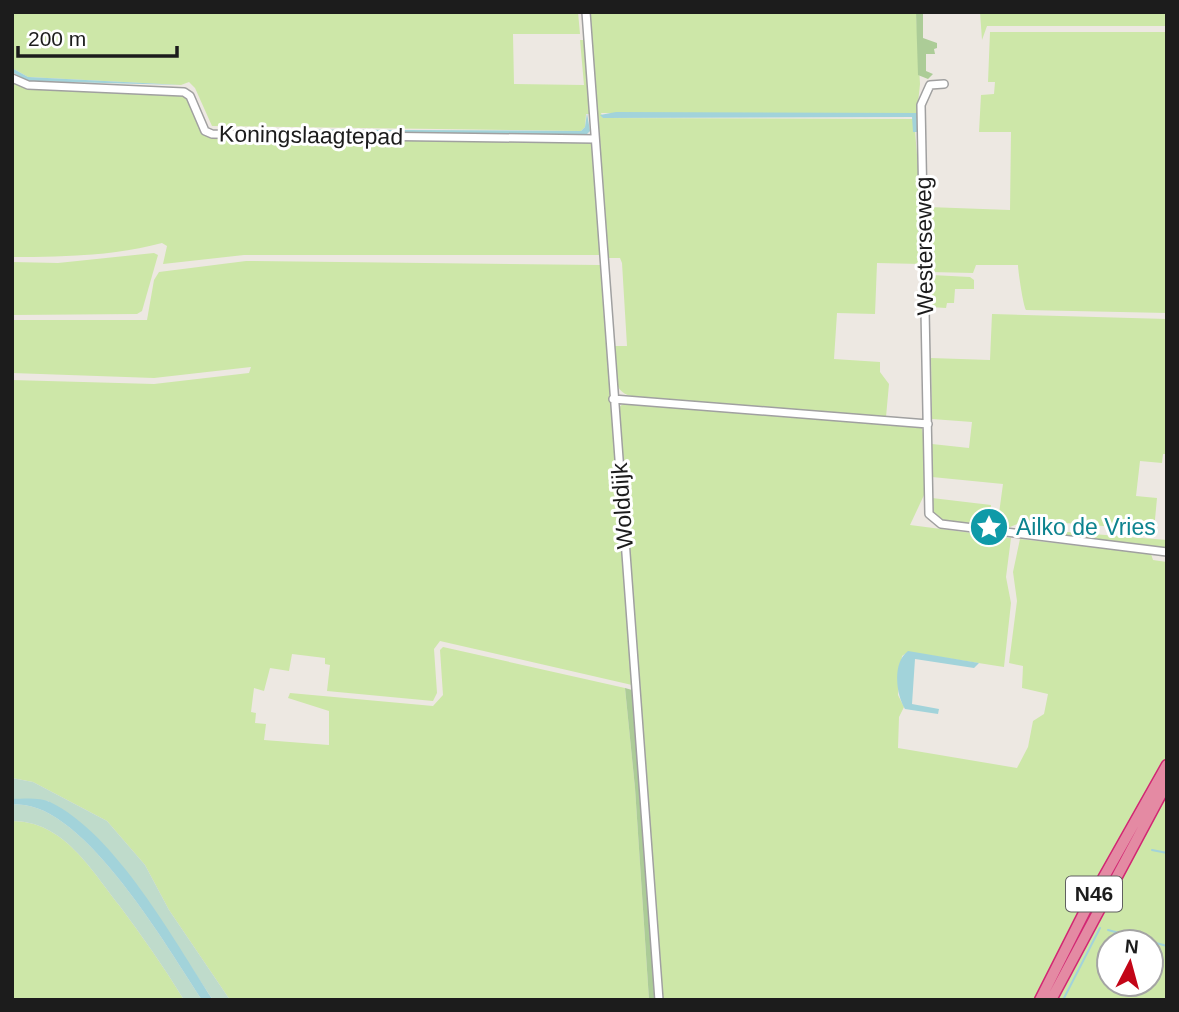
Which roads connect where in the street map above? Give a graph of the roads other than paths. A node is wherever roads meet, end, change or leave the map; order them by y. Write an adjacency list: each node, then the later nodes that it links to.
1 (586, 12): 4 (street, Wolddijk)
2 (12, 78): 4 (street, Koningslaagtepad)
3 (944, 84): 6 (street, Westerseweg)
4 (595, 139): 5 (street, Wolddijk)
5 (613, 399): 6 (street); 10 (street, Wolddijk)
6 (928, 424): 7 (street, Westerseweg)
7 (1167, 552)
8 (1167, 765): 11 (highway, N46)
9 (1167, 783): 12 (highway, N46)
10 (659, 1000)
11 (1040, 1000)
12 (1051, 1000)

